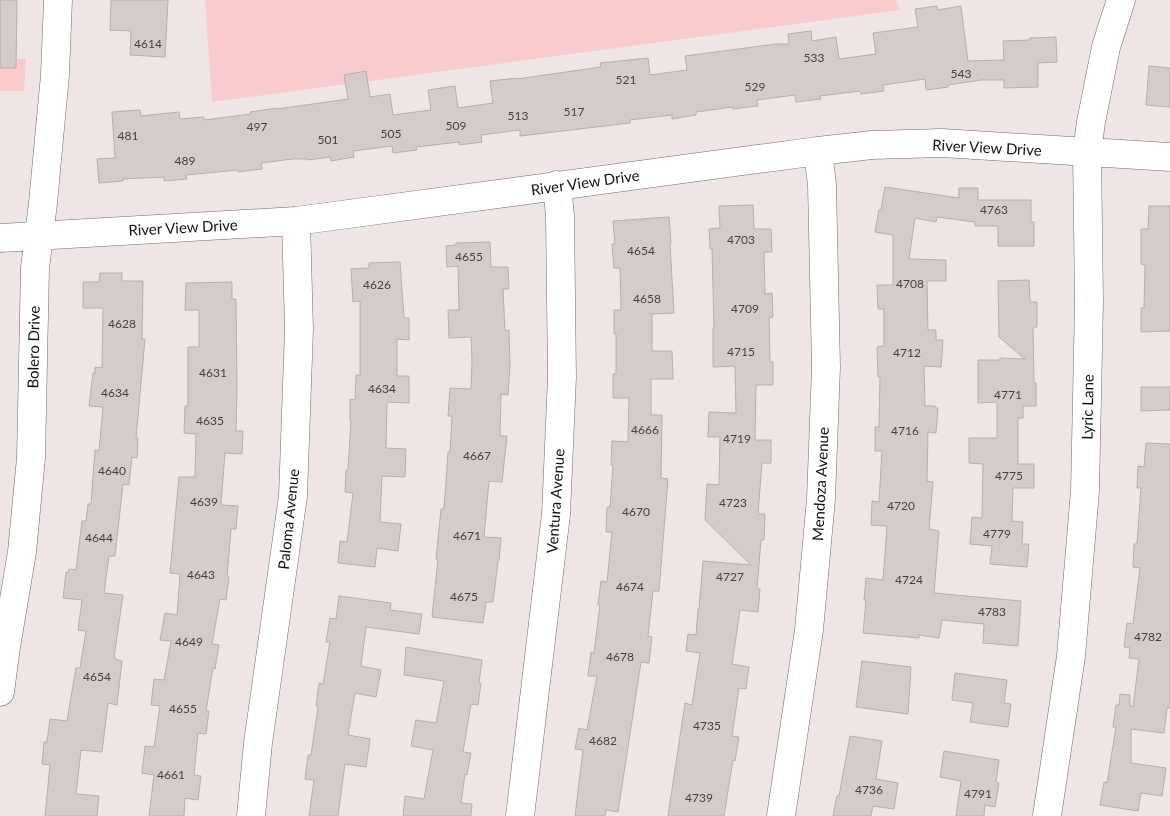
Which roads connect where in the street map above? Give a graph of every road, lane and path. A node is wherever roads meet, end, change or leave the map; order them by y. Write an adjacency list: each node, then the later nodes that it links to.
1 (58, 0): 8 (street, Bolero Drive)
2 (1121, 0): 4 (street, Lyric Lane)
3 (818, 151): 4 (street, River View Drive); 6 (street, River View Drive); 13 (street, Mendoza Avenue)
4 (1087, 152): 5 (street, River View Drive); 14 (street, Lyric Lane)
5 (1170, 157)
6 (557, 185): 7 (street, River View Drive); 12 (street, Ventura Avenue)
7 (296, 221): 8 (street, River View Drive); 11 (street, Paloma Avenue)
8 (39, 236): 9 (street, River View Drive); 10 (street, Bolero Drive)
9 (0, 238)
10 (0, 692)
11 (251, 816)
12 (520, 816)
13 (781, 816)
14 (1047, 816)

